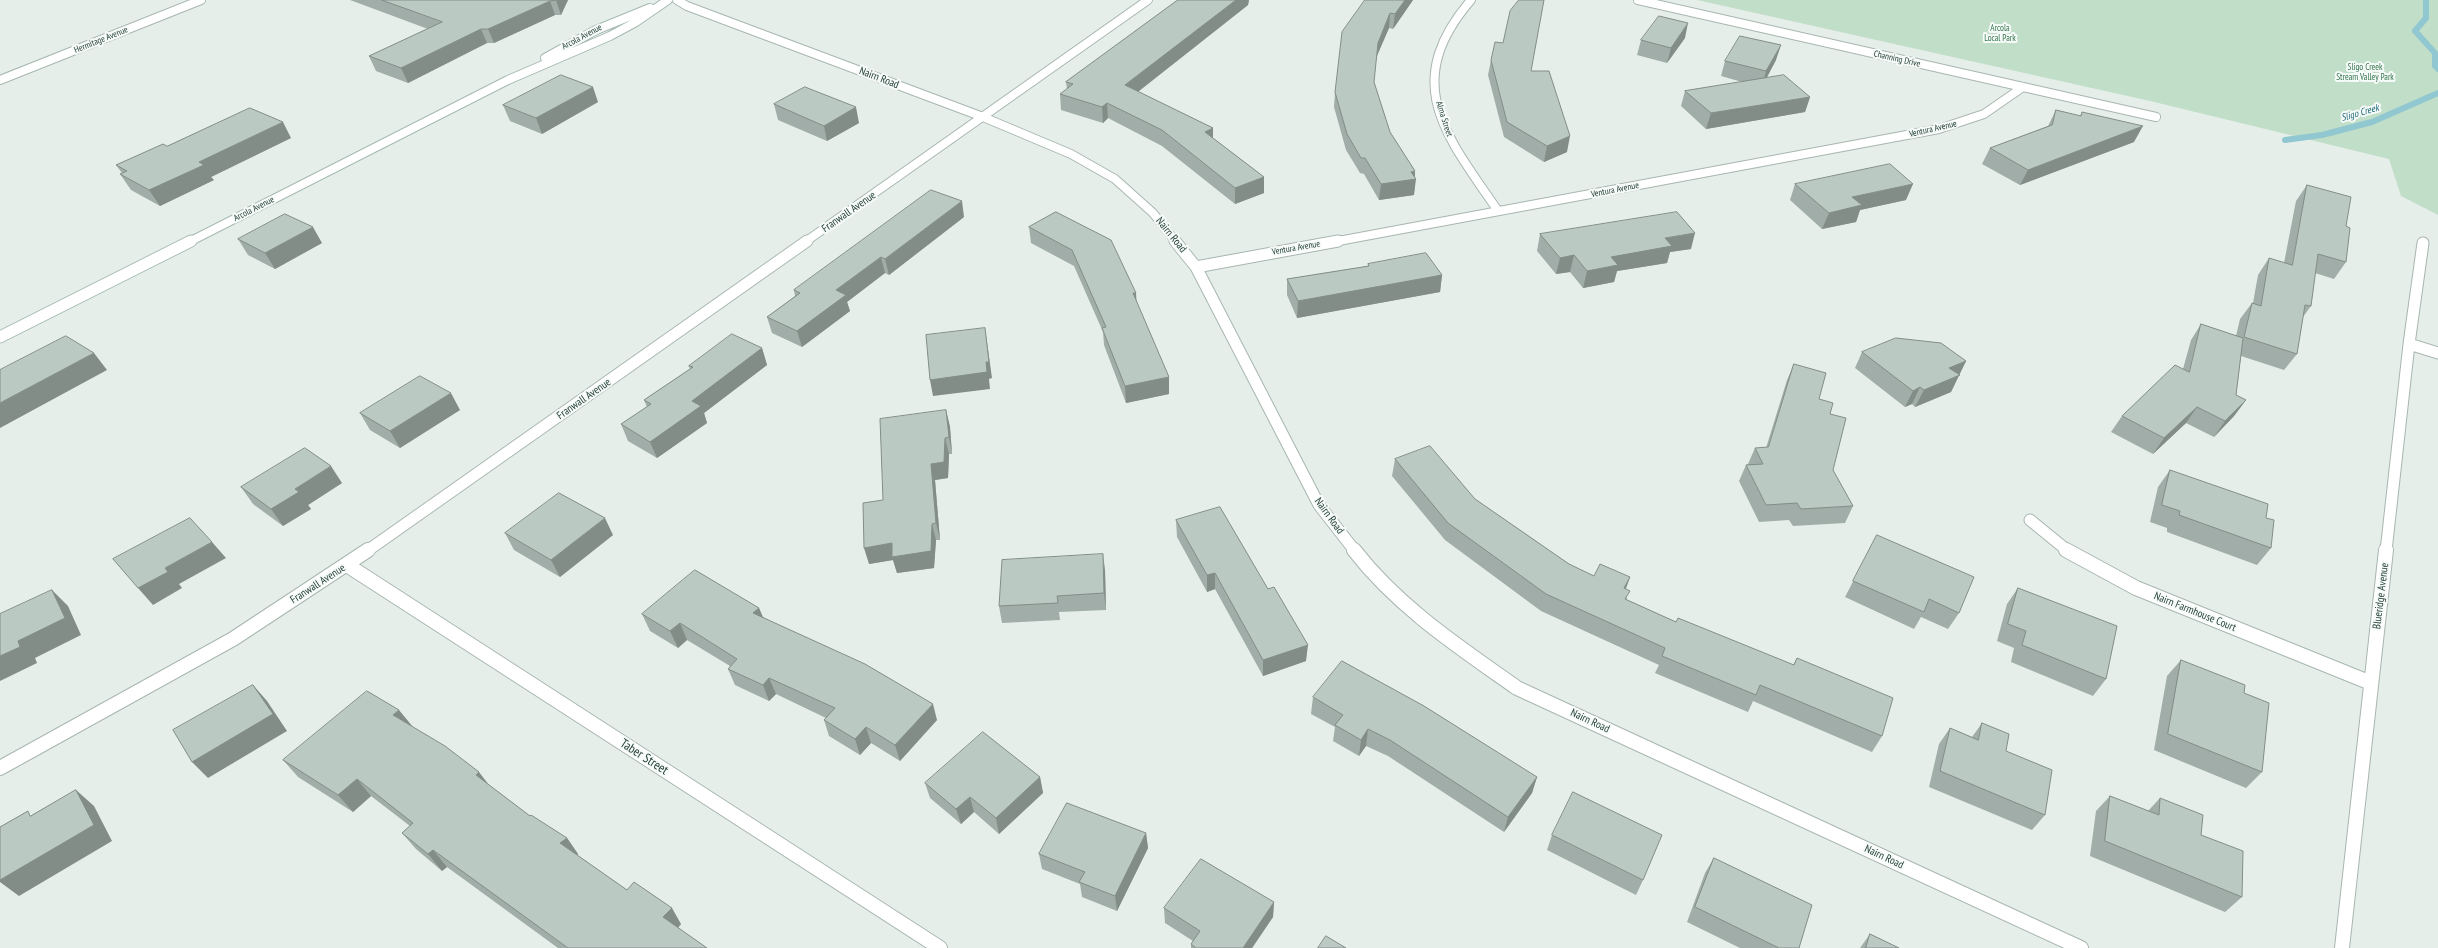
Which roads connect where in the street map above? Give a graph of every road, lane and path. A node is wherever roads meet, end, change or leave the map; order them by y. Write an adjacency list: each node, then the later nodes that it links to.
1 (201, 0): 7 (street, Hermitage Avenue)
2 (676, 0): 10 (street, Nairn Road)
3 (1148, 0): 10 (street, Franwall Avenue)
4 (1471, 0): 12 (street, Alma Street)
5 (1638, 0): 9 (street, Channing Drive)
6 (665, 2): 8 (street, Arcola Avenue); 8 (street, Arcola Avenue)
7 (0, 80)
8 (508, 80): 15 (street, Arcola Avenue)
9 (2023, 87): 11 (street, Channing Drive); 12 (street, Ventura Avenue)
10 (983, 117): 14 (street, Nairn Road); 19 (street, Franwall Avenue)
11 (2156, 118)
12 (1498, 211): 14 (street, Ventura Avenue)
13 (2422, 244): 16 (street, Blueridge Avenue)
14 (1196, 267): 23 (street, Nairn Road)
15 (0, 337)
16 (2409, 344): 17 (street); 20 (street, Blueridge Avenue)
17 (2438, 354)
18 (2030, 520): 20 (street, Nairn Farmhouse Court)
19 (348, 565): 21 (street, Franwall Avenue); 22 (street, Taber Street)
20 (2371, 683): 24 (street, Blueridge Avenue)
21 (0, 768)
22 (940, 948)
23 (2081, 948)
24 (2342, 948)

